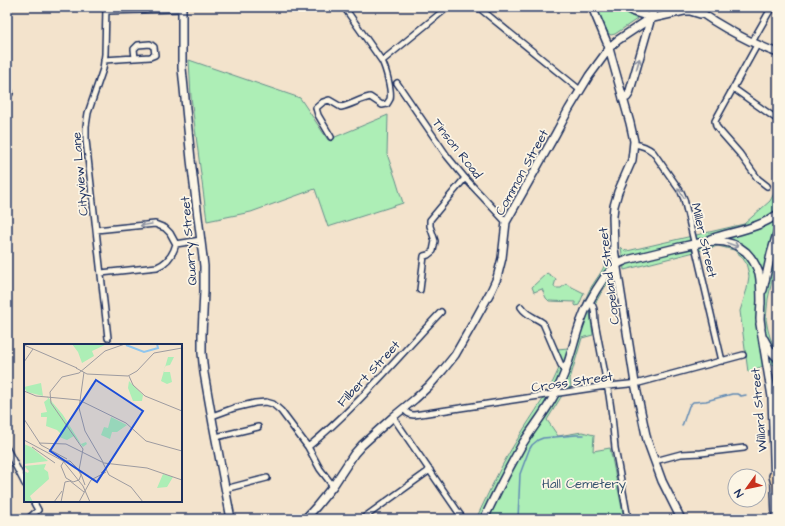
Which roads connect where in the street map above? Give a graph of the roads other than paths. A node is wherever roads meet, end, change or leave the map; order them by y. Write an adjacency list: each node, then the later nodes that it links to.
1 (344, 7): 18 (street)
2 (448, 7): 18 (street)
3 (478, 7): 22 (street)
4 (592, 7): 14 (main road, Copeland Street)
5 (624, 7): 12 (main road)
6 (654, 7): 12 (main road)
7 (695, 7): 11 (main road)
8 (772, 7): 13 (street)
9 (182, 8): 10 (street); 34 (main road, Quarry Street)
10 (106, 9): 17 (street, Cityview Lane)
11 (706, 16): 12 (main road); 13 (main road)
12 (651, 18): 14 (main road, Common Street); 24 (main road, one-way to 12)
13 (755, 44): 15 (main road); 21 (street)
14 (609, 48): 22 (main road, Common Street); 24 (main road, Copeland Street)
15 (778, 53)
16 (135, 58): 17 (street)
17 (104, 60): 32 (street, Cityview Lane)
18 (382, 61): 26 (street)
19 (7, 83): 23 (street)
20 (397, 83): 28 (street, Tinson Road)
21 (733, 88): 25 (street); 29 (street)
22 (580, 90): 31 (main road, Common Street)
23 (10, 92)
24 (623, 99): 27 (main road, Copeland Street)
25 (778, 120)
26 (331, 137)
27 (634, 144): 36 (street, Miller Street, one-way to 27); 37 (main road, Copeland Street)
28 (465, 178): 31 (street, Tinson Road); 39 (street)
29 (767, 186)
30 (778, 214): 36 (main road)
31 (506, 222): 53 (main road, Common Street)
32 (96, 230): 35 (street, one-way to 32); 38 (street, Cityview Lane)
33 (778, 230): 41 (main road)
34 (201, 240): 35 (street); 54 (main road, Quarry Street)
35 (176, 244): 38 (street)
36 (695, 244): 37 (main road); 41 (main road, one-way to 41); 48 (street, Miller Street)
37 (616, 265): 40 (main road); 50 (main road, Copeland Street)
38 (101, 273): 45 (street, Cityview Lane)
39 (420, 290)
40 (589, 302): 49 (main road); 51 (street)
41 (760, 304): 44 (main road)
42 (521, 307): 49 (street)
43 (441, 312): 58 (street, Filbert Street)
44 (760, 324): 47 (main road); 63 (main road, Willard Street)
45 (108, 338)
46 (743, 355): 48 (street, Cross Street)
47 (778, 359)
48 (722, 361): 50 (street, Cross Street)
49 (567, 370): 52 (main road)
50 (635, 383): 51 (street, Cross Street); 61 (main road, Copeland Street)
51 (607, 387): 52 (street, Cross Street); 76 (street)
52 (555, 394): 53 (street, Cross Street); 75 (main road)
53 (404, 409): 55 (main road, Common Street)
54 (212, 416): 57 (main road, Quarry Street); 58 (street)
55 (393, 417): 62 (street); 66 (main road, Common Street)
56 (258, 427): 57 (street)
57 (216, 437): 67 (main road, Quarry Street)
58 (308, 446): 66 (street)
59 (744, 448): 61 (street)
60 (7, 449): 65 (street)
61 (655, 461): 77 (main road, Copeland Street)
62 (430, 470): 70 (street); 74 (street)
63 (774, 476): 68 (highway); 78 (main road, Willard Street)
64 (267, 478): 67 (street)
65 (24, 482)
66 (333, 486): 73 (main road, Common Street)
67 (225, 489): 72 (main road, Quarry Street)
68 (778, 490)
69 (34, 502): 71 (street)
70 (462, 518)
71 (28, 519)
72 (231, 519)
73 (305, 519)
74 (362, 519)
75 (484, 519)
76 (628, 519)
77 (681, 519)
78 (776, 519)

